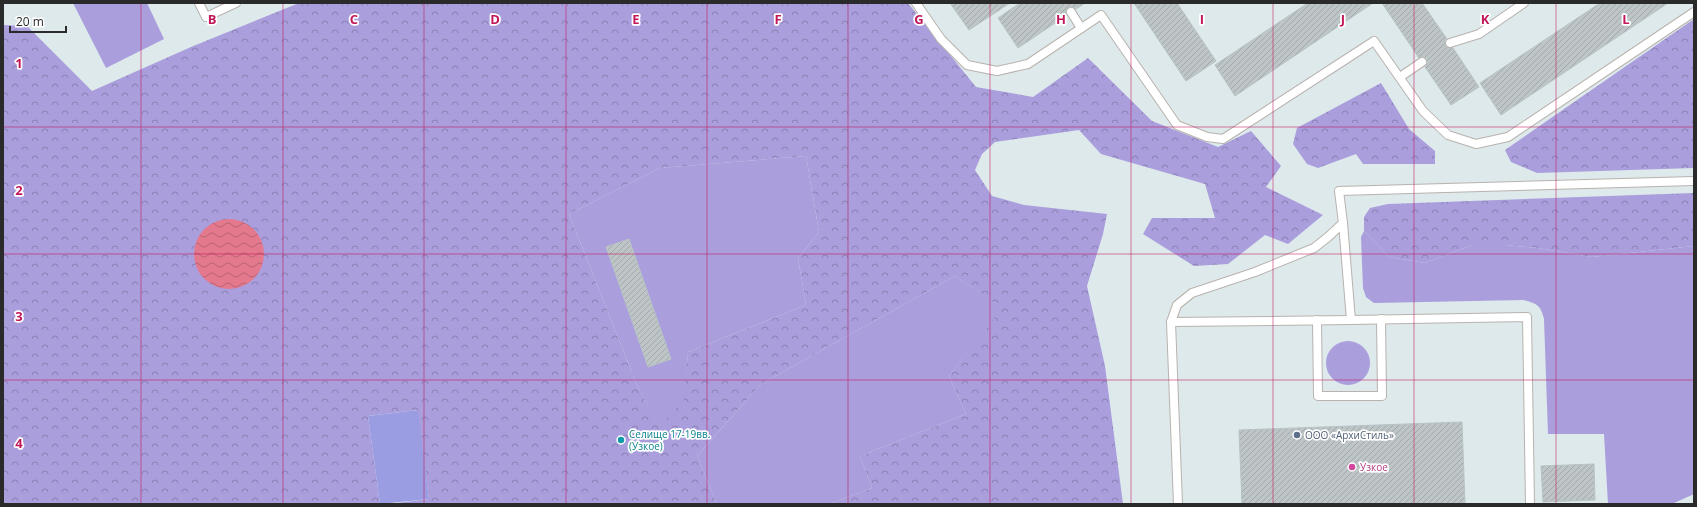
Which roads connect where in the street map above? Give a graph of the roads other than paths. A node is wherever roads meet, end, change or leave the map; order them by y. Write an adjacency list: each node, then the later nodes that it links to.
1 (199, 3): 2 (lane)
2 (236, 3)
3 (916, 3): 7 (lane)
4 (1524, 3): 8 (lane)
5 (1071, 12): 7 (lane)
6 (1694, 12): 10 (lane)
7 (1081, 28): 10 (lane)
8 (1450, 43)
9 (1422, 62): 10 (lane)
10 (1400, 77)
11 (1694, 181): 12 (lane)
12 (1343, 223): 15 (lane); 16 (lane)
13 (1381, 319): 14 (lane); 15 (lane); 18 (lane)
14 (1317, 320): 15 (lane); 16 (lane)
15 (1351, 320)
16 (1171, 322): 17 (lane)
17 (1178, 504)
18 (1530, 504)

